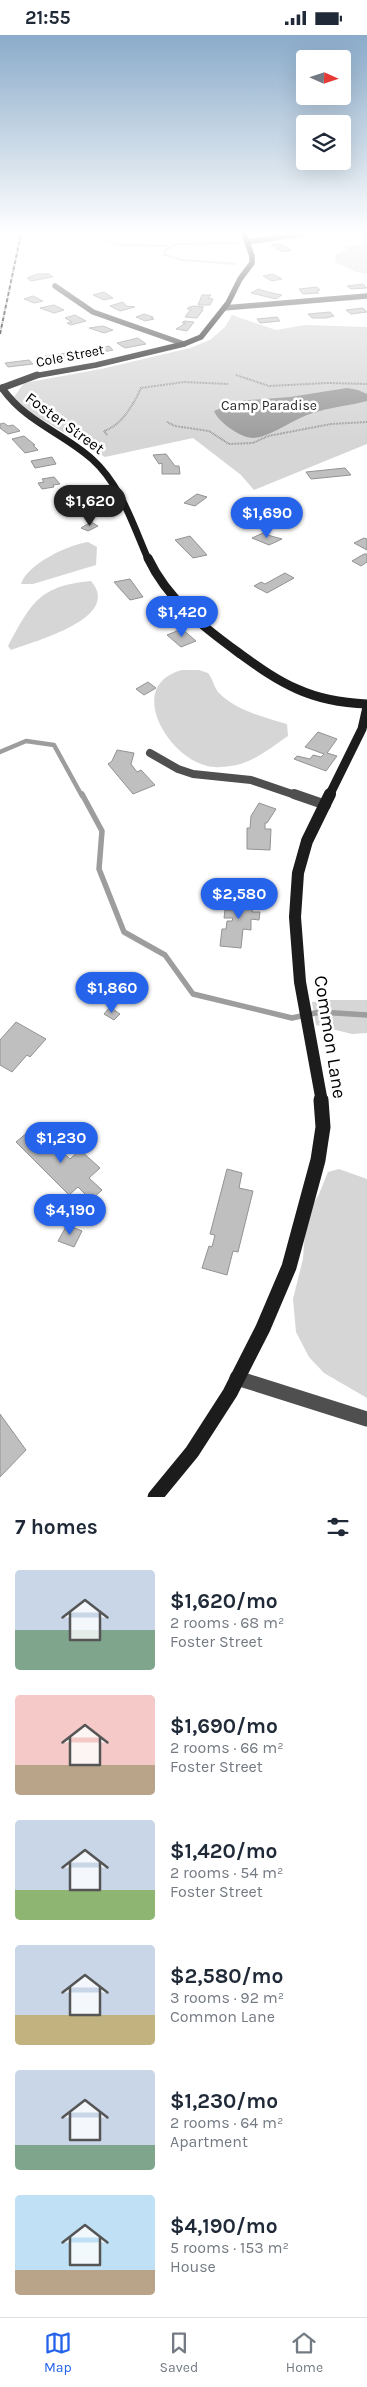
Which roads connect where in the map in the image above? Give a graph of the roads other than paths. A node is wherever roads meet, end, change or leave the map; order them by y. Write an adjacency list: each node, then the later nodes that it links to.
1 (79, 302): 5 (street)
2 (227, 302): 4 (street, Cole Street)
3 (293, 302): 4 (street)
4 (224, 308): 5 (street, Cole Street)
5 (184, 344): 6 (street, Cole Street)
6 (1, 388): 7 (street, Foster Street)
7 (367, 705): 9 (street, Common Lane)
8 (150, 753): 9 (lane)
9 (326, 805): 10 (street, Common Lane)
10 (238, 1378): 11 (street); 12 (street, Common Lane)
11 (367, 1419)
12 (155, 1497)

